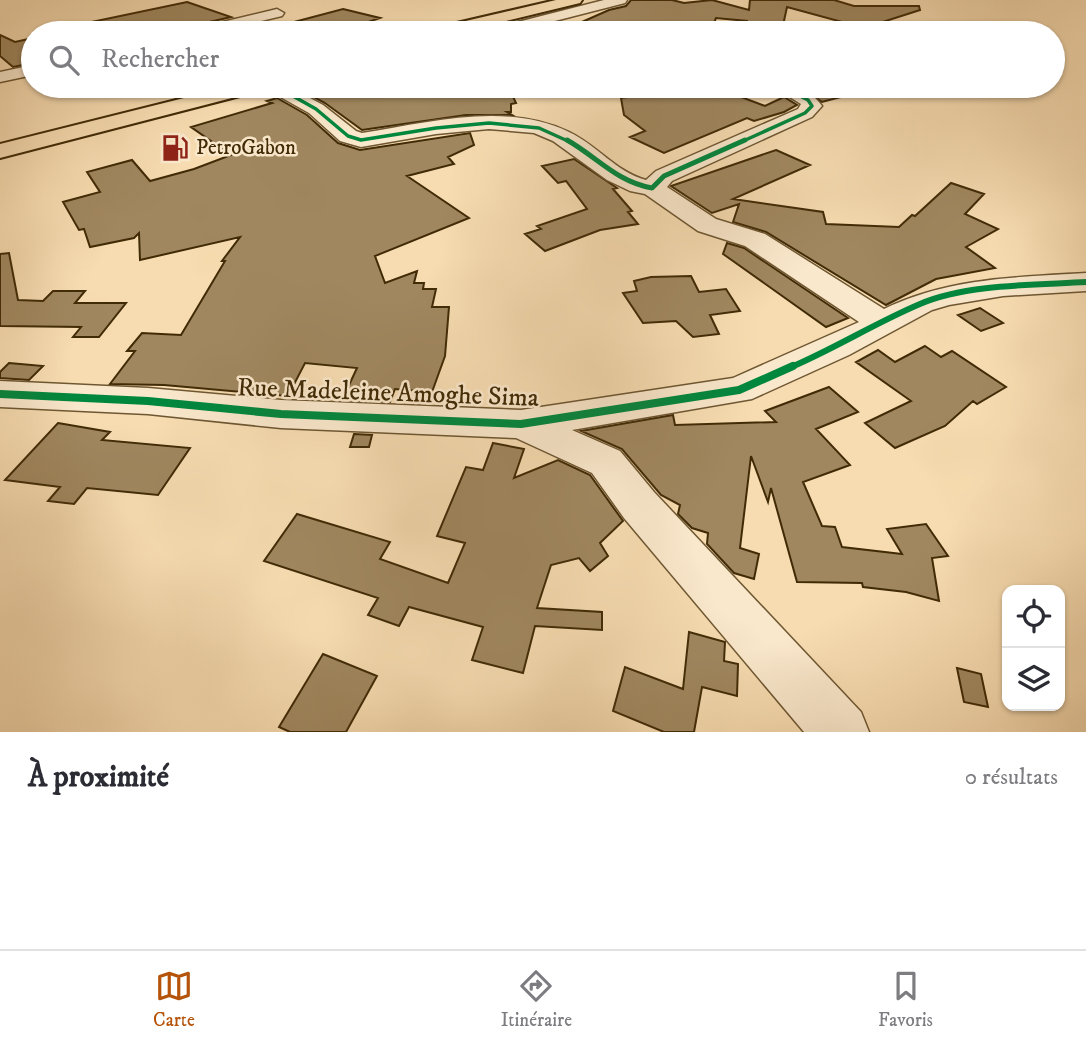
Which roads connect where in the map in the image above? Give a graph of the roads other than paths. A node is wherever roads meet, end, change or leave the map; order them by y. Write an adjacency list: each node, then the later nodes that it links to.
1 (563, 0): 5 (street)
2 (575, 0): 5 (highway)
3 (601, 0): 9 (highway)
4 (620, 0): 10 (street)
5 (528, 11): 8 (highway)
6 (277, 13): 7 (street)
7 (244, 21)
8 (487, 21)
9 (515, 21)
10 (538, 21)
11 (21, 73): 12 (street)
12 (0, 77)
13 (175, 98): 17 (highway)
14 (209, 98): 18 (highway)
15 (296, 98): 19 (street)
16 (804, 98): 19 (street)
17 (0, 141)
18 (0, 151)
19 (652, 188): 21 (street)
20 (1086, 282): 21 (street, Rue Madeleine Amoghe Sima)
21 (882, 322): 23 (street, Rue Madeleine Amoghe Sima)
22 (0, 394): 23 (street, Rue Madeleine Amoghe Sima)
23 (521, 424): 24 (street)
24 (841, 732)

